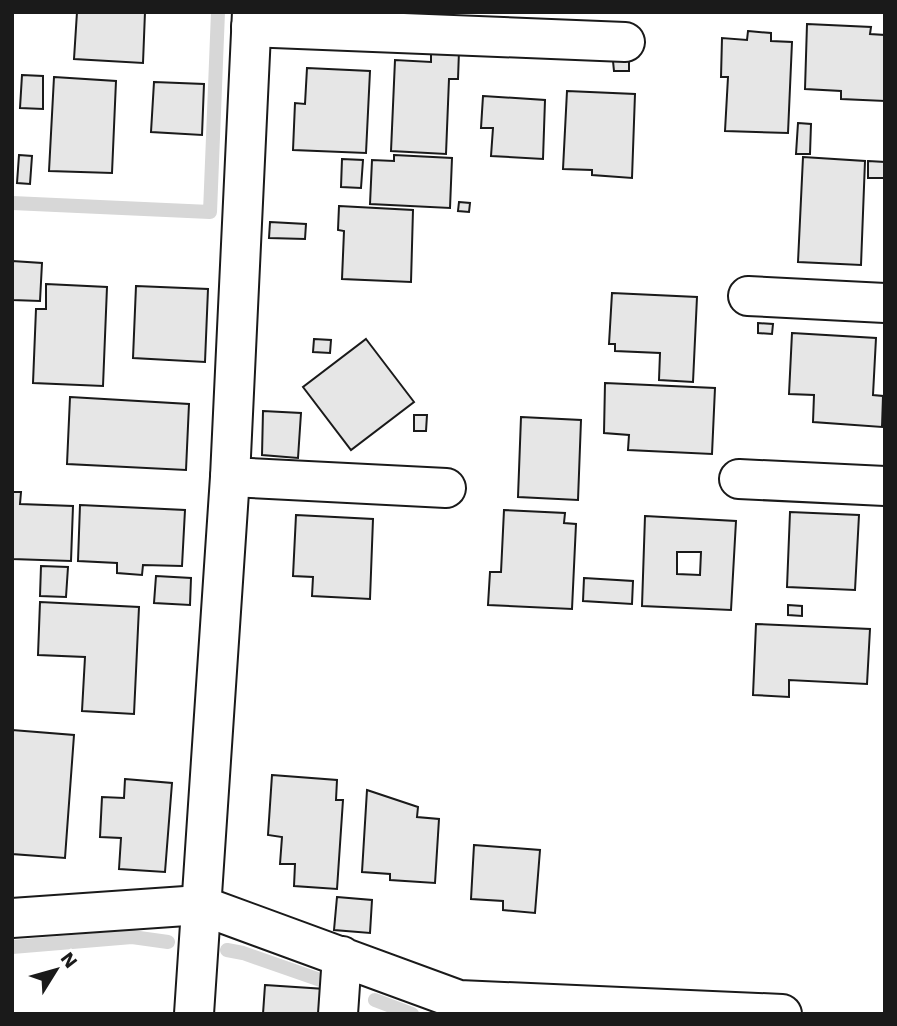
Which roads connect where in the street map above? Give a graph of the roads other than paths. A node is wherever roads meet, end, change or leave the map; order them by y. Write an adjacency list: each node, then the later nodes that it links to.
1 (251, 20): 2 (street); 5 (street)
2 (625, 42)
3 (748, 296): 4 (street)
4 (885, 303)
5 (230, 477): 8 (street); 9 (street)
6 (739, 479): 7 (street)
7 (885, 486)
8 (446, 488)
9 (200, 905): 10 (street); 11 (street); 13 (street)
10 (12, 918)
11 (342, 956): 12 (street); 14 (street)
12 (556, 1009): 15 (street)
13 (194, 1014)
14 (338, 1014)
15 (782, 1014)

